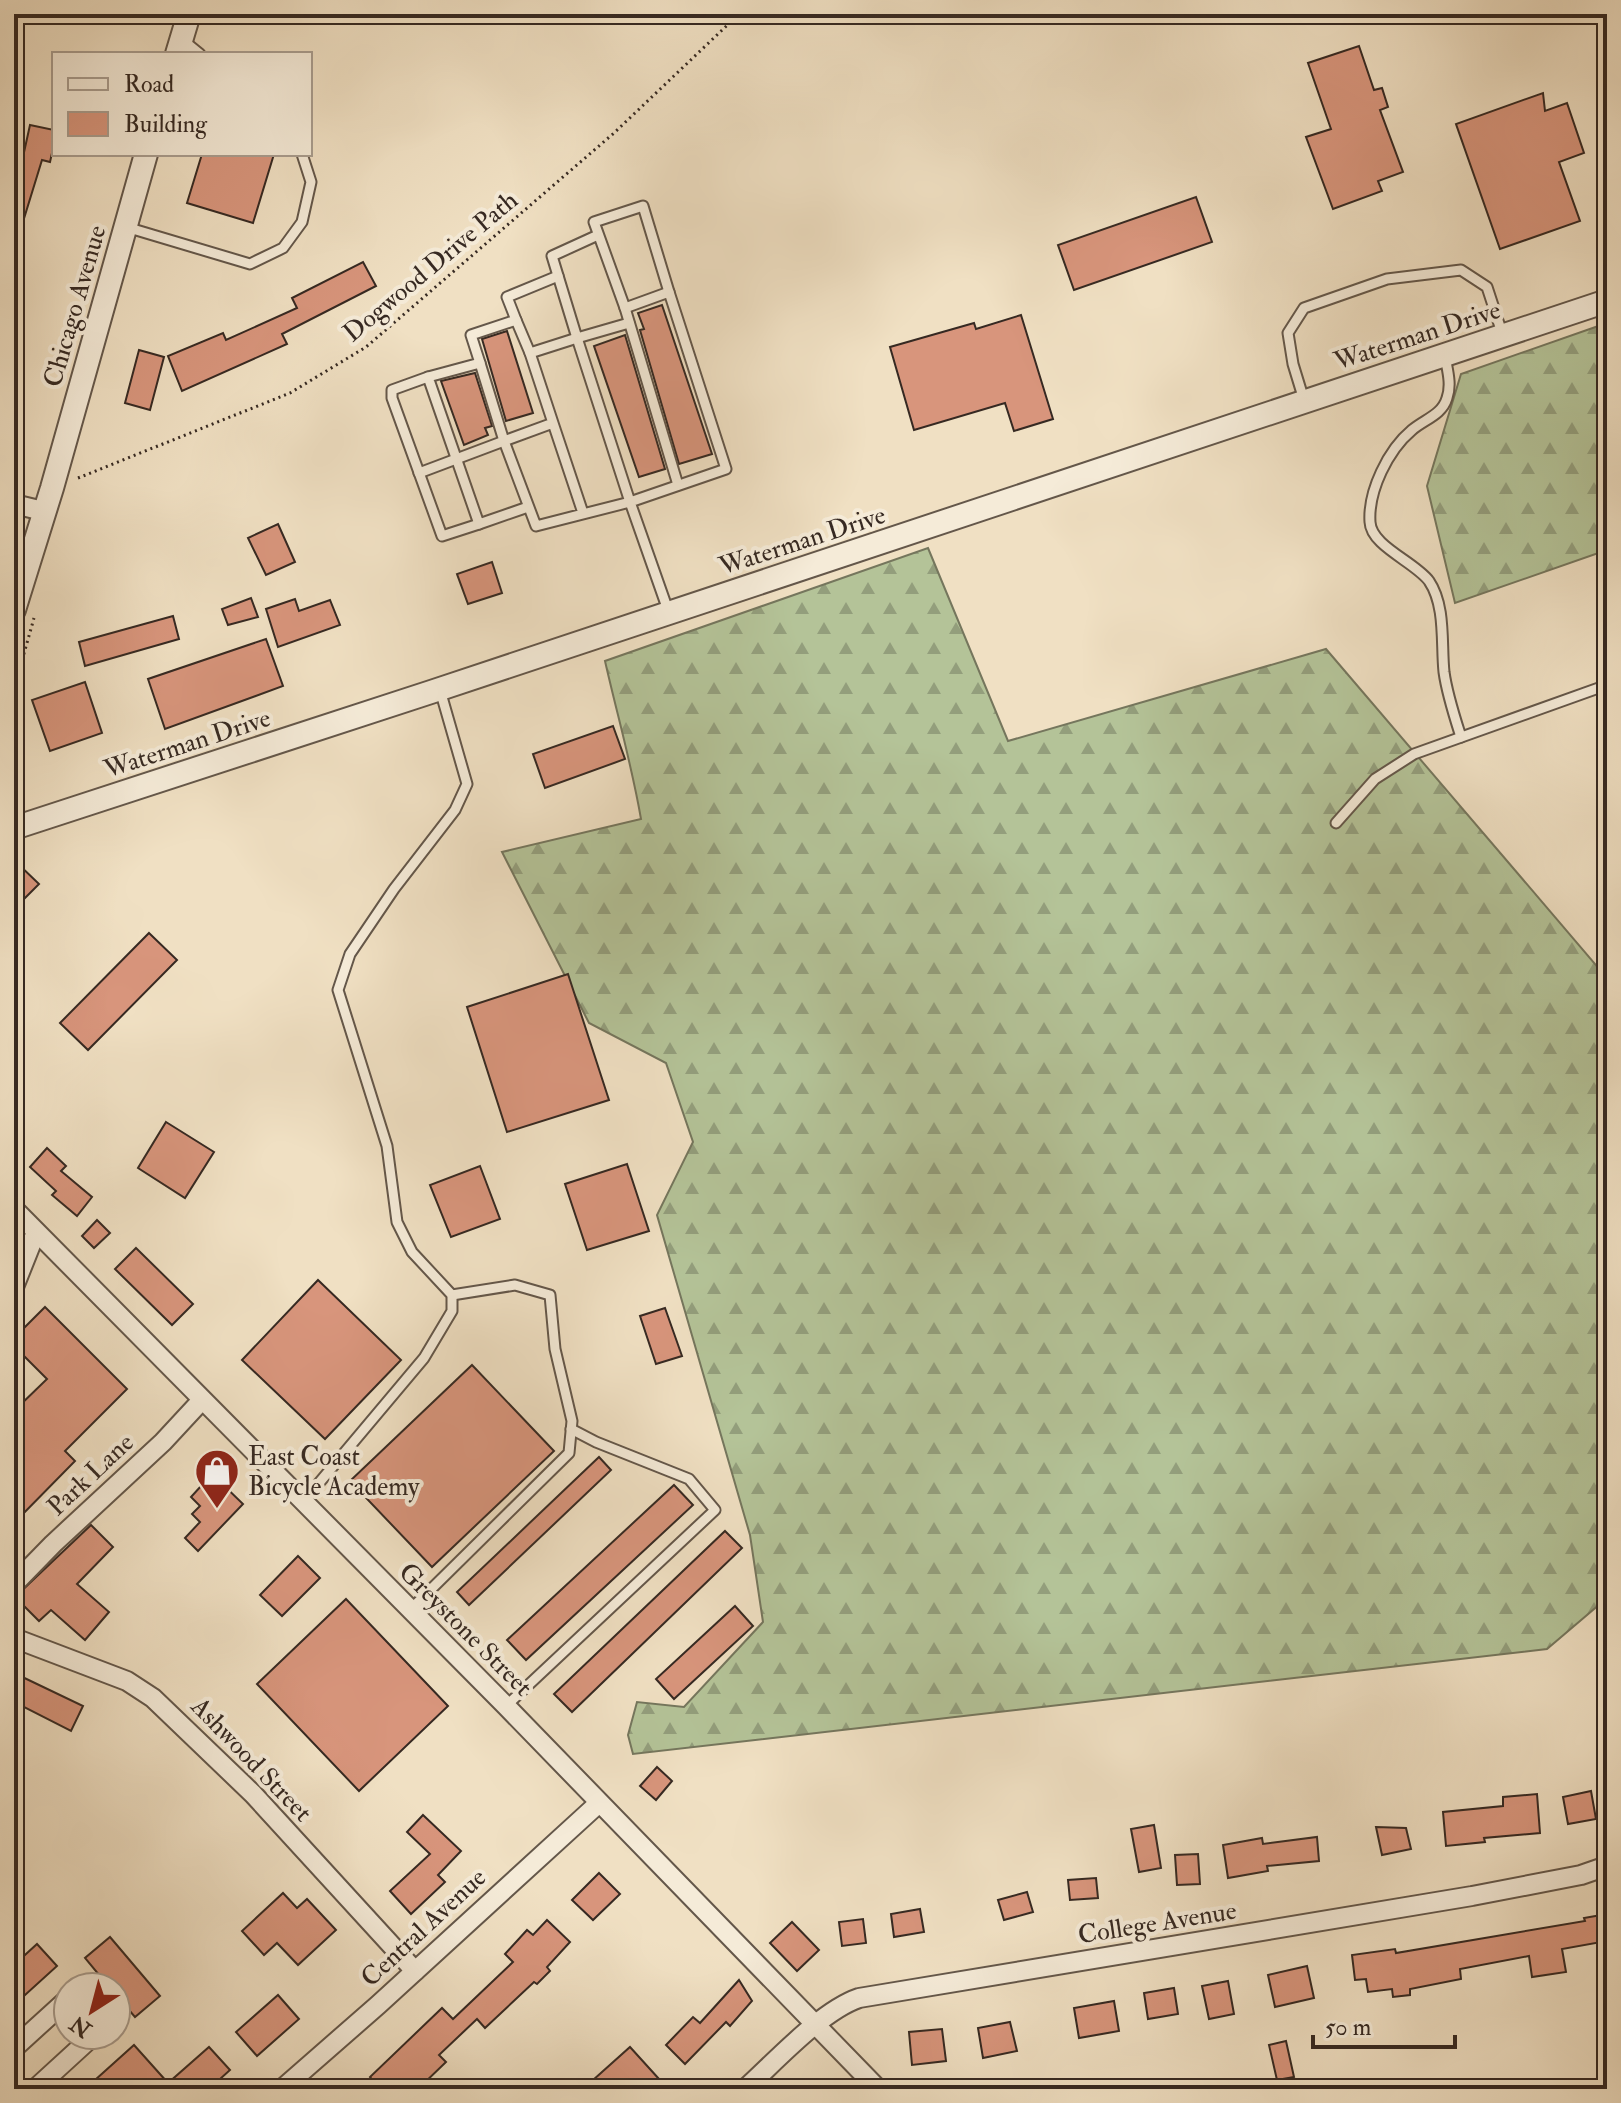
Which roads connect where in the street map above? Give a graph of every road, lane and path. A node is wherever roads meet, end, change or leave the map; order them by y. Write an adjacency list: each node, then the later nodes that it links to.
1 (189, 14): 3 (street)
2 (739, 14): 26 (path, Dogwood Drive Path)
3 (179, 47)
4 (145, 156): 6 (street, Chicago Avenue)
5 (303, 156): 6 (lane)
6 (125, 227): 26 (street, Chicago Avenue)
7 (598, 235): 8 (lane); 9 (lane); 11 (lane)
8 (558, 276): 12 (lane); 15 (lane)
9 (669, 292): 11 (lane); 25 (lane)
10 (1607, 301): 14 (street, Waterman Drive)
11 (625, 308): 13 (lane)
12 (516, 320): 16 (lane); 18 (lane)
13 (629, 323): 15 (lane); 25 (lane)
14 (1503, 336): 17 (street, Waterman Drive); 20 (lane)
15 (577, 338): 16 (lane); 27 (lane)
16 (530, 353): 21 (lane)
17 (1445, 356): 20 (street, Waterman Drive); 37 (lane)
18 (480, 363): 19 (lane); 22 (lane)
19 (428, 377): 23 (lane); 24 (lane)
20 (1304, 402): 34 (street, Waterman Drive)
21 (553, 423): 22 (lane); 31 (lane)
22 (504, 441): 23 (lane); 29 (lane)
23 (456, 459): 24 (lane); 32 (lane)
24 (419, 473): 32 (lane)
25 (678, 485): 27 (lane)
26 (52, 488): 30 (street, Chicago Avenue)
27 (630, 502): 31 (lane); 34 (lane)
28 (14, 504): 30 (street)
29 (528, 507): 31 (lane); 32 (lane)
30 (43, 511): 33 (street, Chicago Avenue)
31 (583, 513)
32 (479, 524)
33 (14, 610)
34 (669, 613): 36 (street, Waterman Drive)
35 (1607, 685): 37 (lane)
36 (440, 690): 39 (street, Waterman Drive); 43 (lane)
37 (1461, 737): 38 (lane)
38 (1336, 823)
39 (14, 828)
40 (14, 1209): 41 (street, Greystone Street)
41 (36, 1232): 42 (street); 44 (street, Greystone Street)
42 (14, 1287)
43 (452, 1295): 45 (lane); 46 (lane)
44 (201, 1401): 46 (street, Greystone Street); 47 (street, Park Lane)
45 (571, 1429): 48 (lane); 50 (lane)
46 (303, 1502): 48 (street, Greystone Street)
47 (14, 1584)
48 (410, 1610): 50 (street, Greystone Street)
49 (14, 1638): 53 (street, Ashwood Street)
50 (506, 1706): 51 (street, Greystone Street)
51 (599, 1803): 53 (street, Central Avenue); 55 (street, Greystone Street)
52 (1607, 1866): 55 (street, College Avenue)
53 (415, 1971): 59 (street, Central Avenue)
54 (52, 2014): 56 (street)
55 (816, 2025): 60 (street, College Avenue); 61 (street, Greystone Street)
56 (14, 2048)
57 (77, 2051): 58 (street)
58 (35, 2089)
59 (282, 2089)
60 (745, 2089)
61 (878, 2089)

